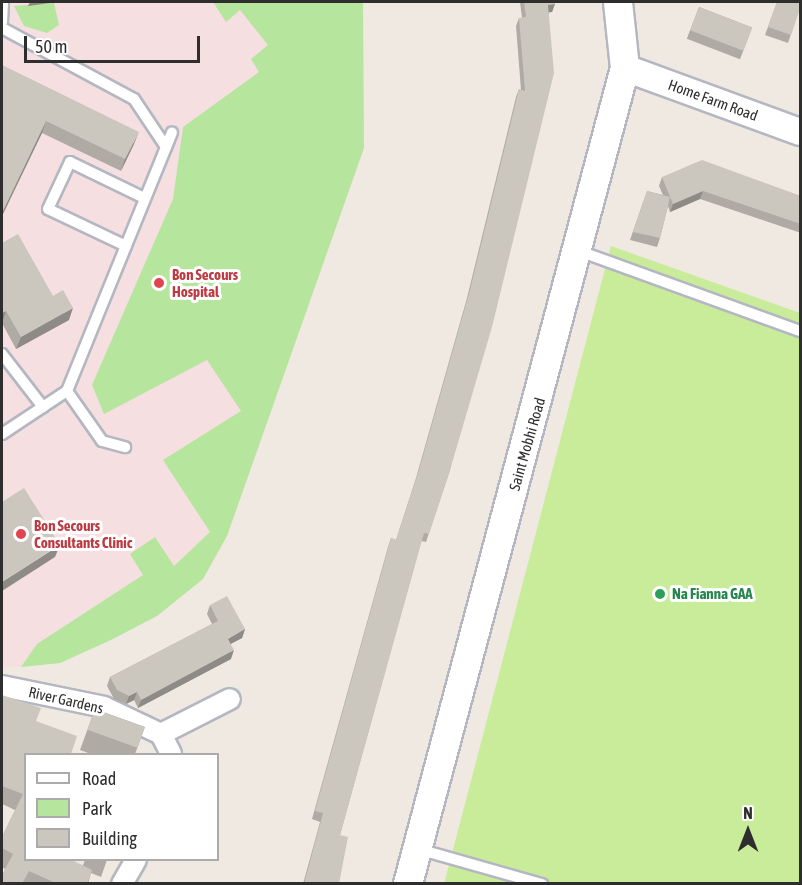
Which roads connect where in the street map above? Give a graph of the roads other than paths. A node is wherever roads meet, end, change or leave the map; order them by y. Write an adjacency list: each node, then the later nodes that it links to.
1 (3, 2): 3 (lane)
2 (618, 2): 5 (main road, Saint Mobhi Road)
3 (2, 22)
4 (2, 28): 8 (lane)
5 (625, 68): 6 (street, Home Farm Road); 11 (main road, Saint Mobhi Road)
6 (801, 132)
7 (172, 134): 8 (lane)
8 (166, 147): 9 (lane)
9 (144, 198): 10 (lane); 10 (lane)
10 (126, 246): 14 (lane)
11 (579, 251): 12 (lane); 22 (main road, Saint Mobhi Road)
12 (801, 331)
13 (2, 354): 15 (lane)
14 (67, 391): 15 (lane); 17 (lane)
15 (43, 407): 16 (lane)
16 (2, 434)
17 (125, 447)
18 (2, 686): 20 (street, River Gardens)
19 (230, 699): 20 (street)
20 (161, 734): 21 (street)
21 (170, 753)
22 (415, 848): 25 (main road, Saint Mobhi Road); 26 (lane)
23 (135, 861): 24 (street)
24 (122, 884)
25 (408, 884)
26 (542, 884)

